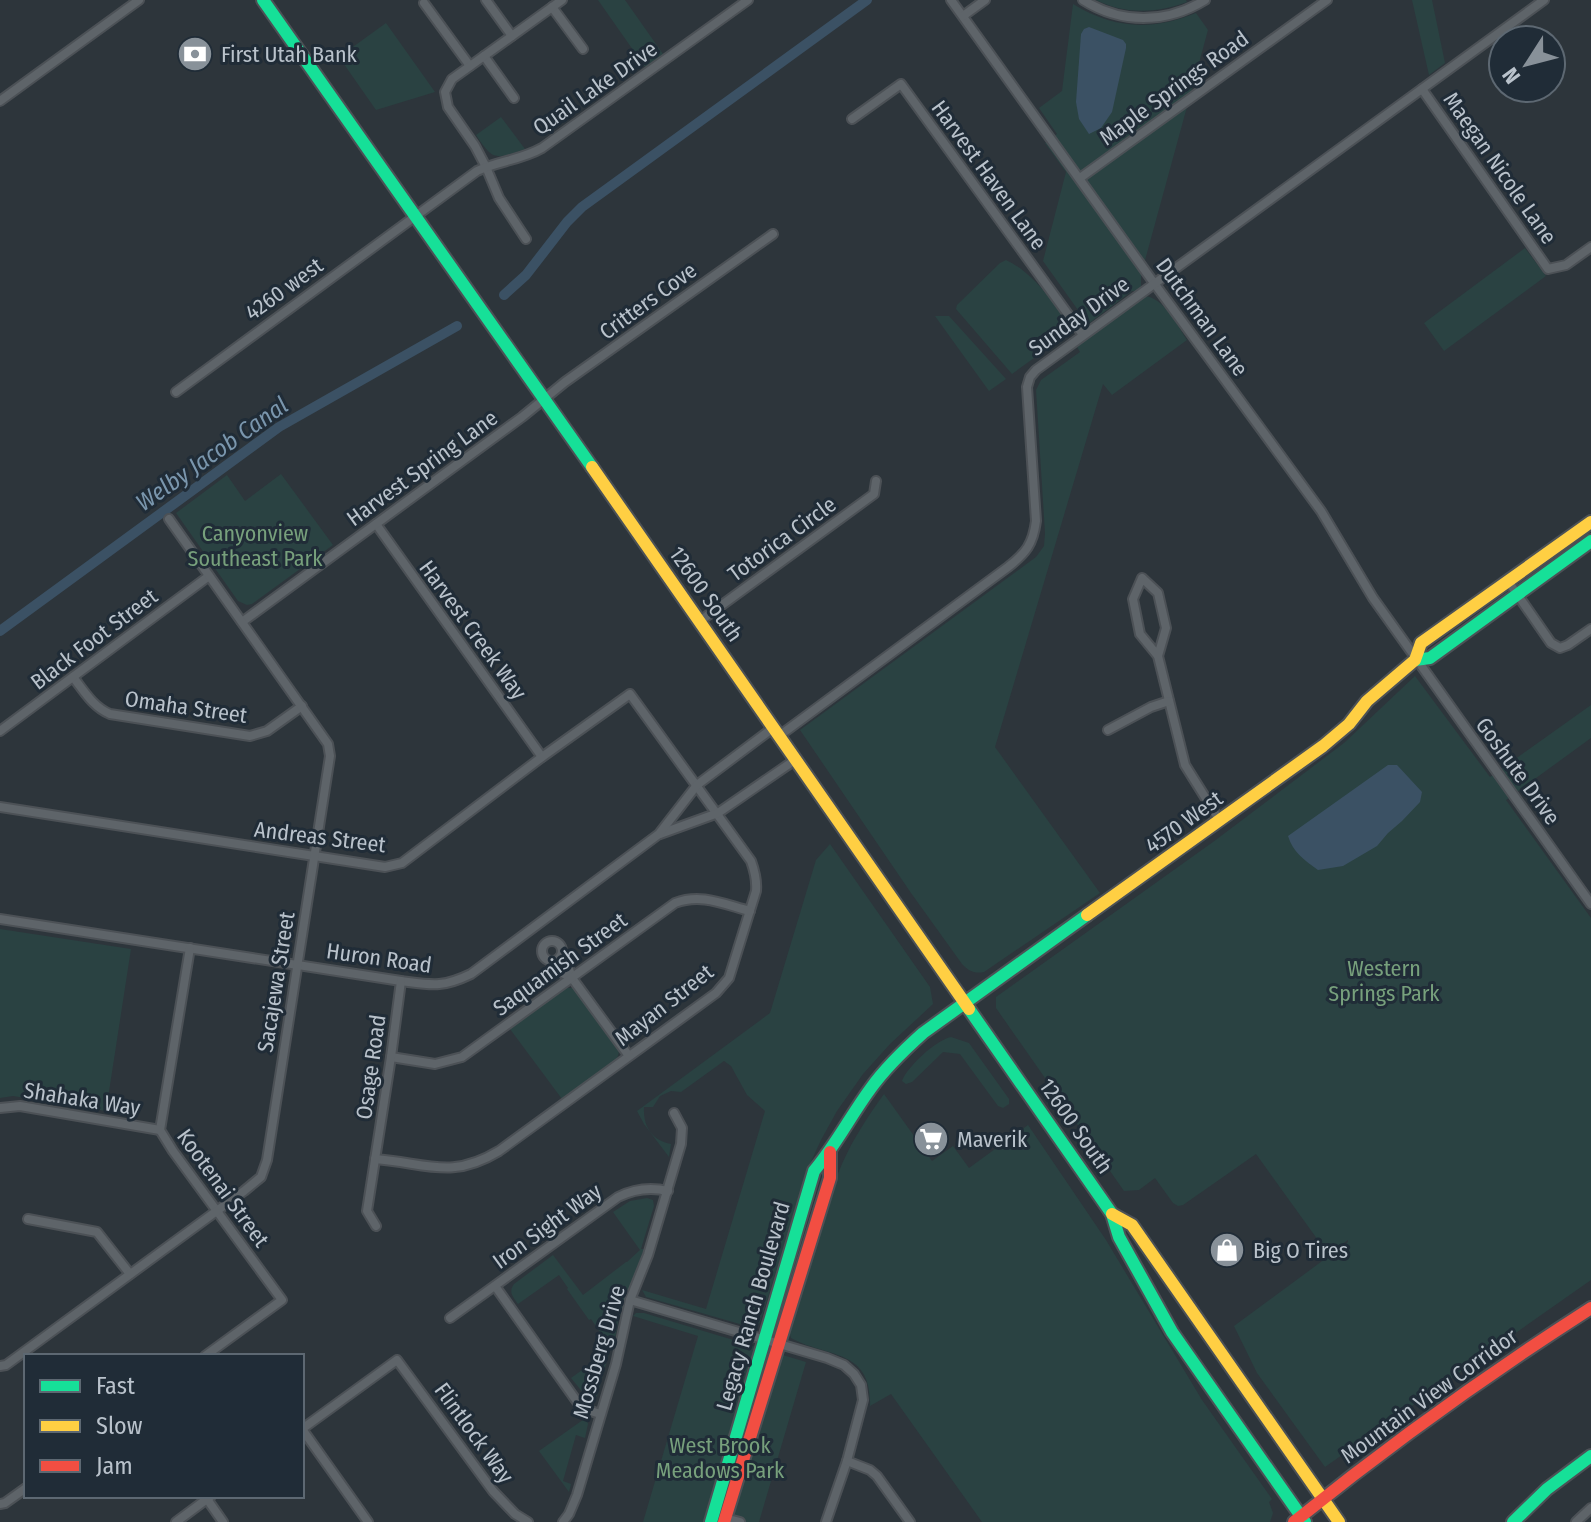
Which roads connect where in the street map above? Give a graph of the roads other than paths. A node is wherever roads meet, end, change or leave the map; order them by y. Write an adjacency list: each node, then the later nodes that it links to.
1 (139, 0): 20 (street)
2 (263, 0): 24 (main road, 12600 South)
3 (486, 0): 14 (street)
4 (748, 0): 22 (street, Quail Lake Drive)
5 (951, 0): 13 (street, Dutchman Lane)
6 (985, 0): 13 (street)
7 (1083, 0): 8 (street)
8 (1205, 0)
9 (1327, 0): 23 (street, Maple Springs Road)
10 (1544, 0): 18 (street, Sunday Drive)
11 (424, 3): 17 (street)
12 (555, 3): 14 (street); 15 (street)
13 (963, 16): 23 (street, Dutchman Lane)
14 (512, 36): 16 (street)
15 (583, 49)
16 (484, 56): 17 (street); 19 (street)
17 (470, 66): 22 (street)
18 (1422, 89): 27 (street, Maegan Nicole Lane); 28 (street, Sunday Drive)
19 (514, 98)
20 (0, 101)
21 (852, 119): 29 (street, Harvest Haven Lane)
22 (486, 167): 24 (street, Quail Lake Drive); 26 (street)
23 (1080, 178): 28 (street, Dutchman Lane)
24 (415, 216): 30 (street, 4260 west); 31 (main road, 12600 South)
25 (773, 234): 31 (street, Critters Cove)
26 (526, 239)
27 (1591, 247)
28 (1154, 283): 29 (street, Sunday Drive); 44 (street, Dutchman Lane)
29 (1083, 335): 51 (street, Sunday Drive)
30 (176, 392)
31 (544, 399): 35 (street, Harvest Spring Lane); 40 (main road, 12600 South)
32 (876, 481): 40 (street, Totorica Circle)
33 (169, 519): 37 (street, Sacajewa Street)
34 (1591, 522): 38 (main road, 4570 West)
35 (376, 524): 41 (street, Harvest Spring Lane); 52 (street, Harvest Creek Way)
36 (1591, 541): 39 (main road, 4570 West)
37 (209, 576): 41 (street, Sacajewa Street); 45 (street, Black Foot Street)
38 (1508, 581): 39 (street); 44 (main road, 4570 West)
39 (1518, 595): 42 (street); 44 (main road, 4570 West)
40 (700, 621): 51 (main road, 12600 South)
41 (242, 622): 48 (street, Sacajewa Street)
42 (1591, 629)
43 (1158, 656): 43 (street); 47 (street)
44 (1415, 660): 57 (main road, 4570 West); 60 (street, Goshute Drive)
45 (73, 677): 48 (street, Omaha Street); 50 (street, Black Foot Street)
46 (630, 694): 52 (street, Andreas Street); 54 (street, Mayan Street)
47 (1169, 701): 49 (street); 57 (street)
48 (302, 706): 59 (street, Sacajewa Street)
49 (1108, 730)
50 (0, 731)
51 (776, 732): 53 (main road, 12600 South); 54 (street, Huron Road)
52 (542, 757): 59 (street, Andreas Street)
53 (795, 760): 56 (street, Huron Road); 70 (main road, 12600 South)
54 (697, 785): 56 (street, Mayan Street); 58 (street, Huron Road)
55 (0, 807): 59 (street, Andreas Street)
56 (718, 813): 58 (street, Huron Road); 61 (street, Mayan Street)
57 (1220, 821): 70 (main road, 4570 West)
58 (659, 834): 63 (street, Huron Road)
59 (314, 857): 67 (street, Sacajewa Street)
60 (1591, 904)
61 (750, 911): 68 (street, Saquamish Street); 71 (street, Mayan Street)
62 (0, 919): 65 (street, Huron Road)
63 (534, 927): 64 (street); 69 (street, Huron Road)
64 (546, 942): 66 (street); 66 (street)
65 (190, 948): 67 (street, Huron Road); 75 (street, Kootenai Street)
66 (557, 959): 68 (street)
67 (298, 965): 69 (street, Huron Road); 78 (street, Sacajewa Street)
68 (572, 978): 71 (street); 72 (street, Saquamish Street)
69 (401, 981): 72 (street, Osage Road)
70 (965, 1003): 79 (main road, 12600 South); 87 (main road, Legacy Ranch Boulevard)
71 (629, 1056): 76 (street, Mayan Street)
72 (391, 1057): 76 (street, Osage Road)
73 (0, 1108): 75 (street, Shahaka Way)
74 (674, 1113): 77 (street, Mossberg Drive)
75 (160, 1130): 78 (street, Kootenai Street)
76 (375, 1159): 81 (street, Osage Road)
77 (668, 1191): 83 (street, Iron Sight Way); 84 (street, Mossberg Drive)
78 (217, 1211): 82 (street, Sacajewa Street); 88 (street, Kootenai Street)
79 (1112, 1214): 97 (main road, 12600 South); 101 (main road, 12600 South)
80 (28, 1219): 82 (street)
81 (376, 1226)
82 (130, 1274): 89 (street, Sacajewa Street)
83 (495, 1286): 86 (street, Iron Sight Way); 90 (street)
84 (630, 1300): 87 (street); 90 (street, Mossberg Drive)
85 (1591, 1308): 97 (main road, Mountain View Corridor)
86 (450, 1318)
87 (772, 1341): 94 (street); 100 (main road, Legacy Ranch Boulevard); 107 (main road, Legacy Ranch Boulevard)
88 (208, 1354)
89 (0, 1366)
90 (600, 1414): 106 (street, Mossberg Drive)
91 (304, 1428): 105 (street, Flintlock Way)
92 (304, 1432): 104 (street)
93 (1591, 1456): 112 (main road)
94 (847, 1461): 109 (street); 110 (street)
95 (24, 1489): 98 (street)
96 (209, 1498): 102 (street); 103 (street)
97 (1323, 1499): 101 (main road, Mountain View Corridor); 111 (main road, 12600 South)
98 (0, 1504)
99 (1591, 1508): 113 (street)
100 (725, 1520): 108 (street)
101 (1300, 1520)
102 (176, 1522)
103 (223, 1522)
104 (368, 1522)
105 (528, 1522)
106 (563, 1522)
107 (711, 1522)
108 (740, 1522)
109 (826, 1522)
110 (910, 1522)
111 (1339, 1522)
112 (1513, 1522)
113 (1576, 1522)

